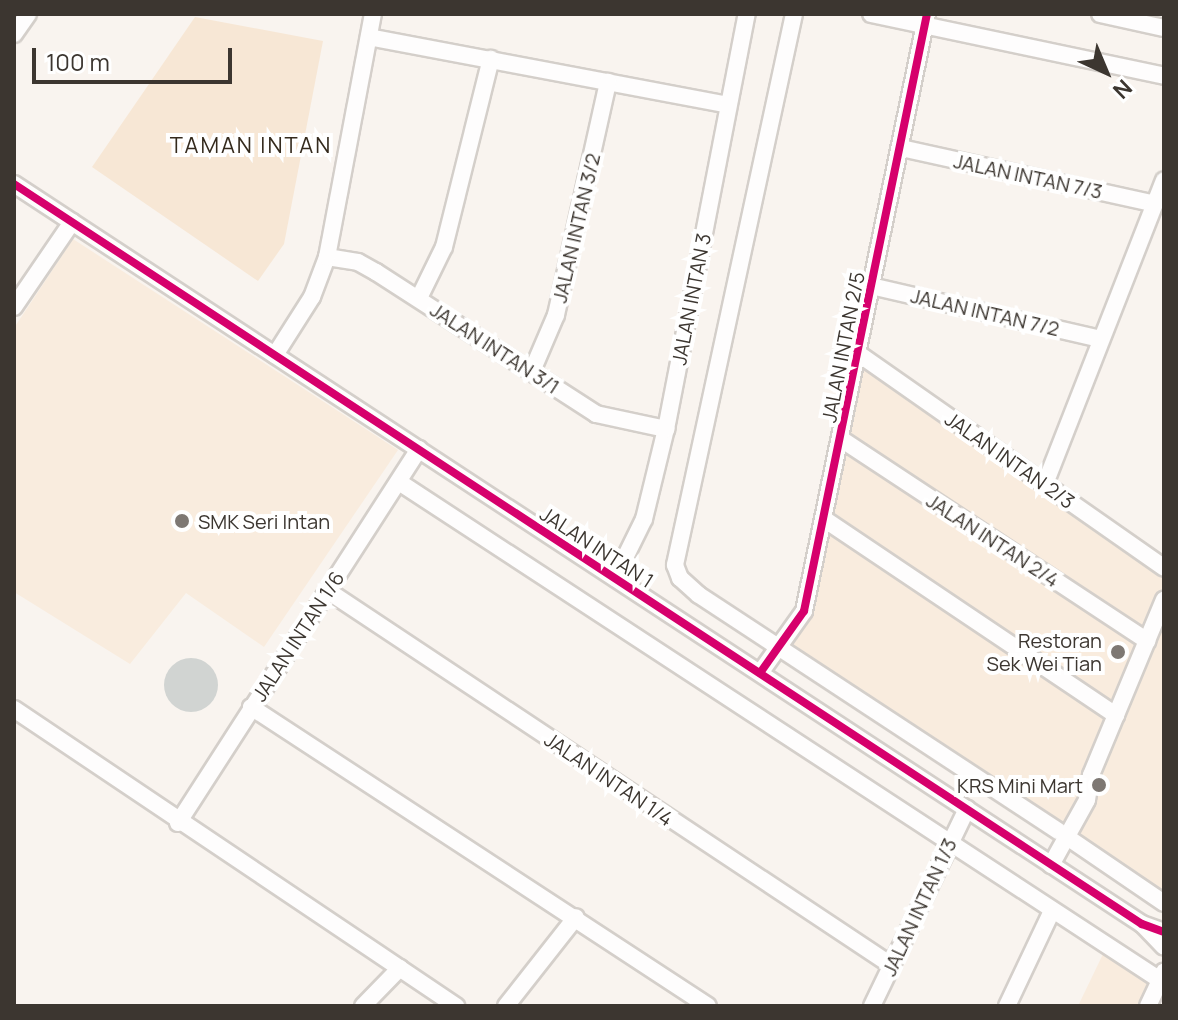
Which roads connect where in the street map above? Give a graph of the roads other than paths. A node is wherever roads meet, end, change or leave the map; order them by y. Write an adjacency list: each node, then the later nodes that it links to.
1 (28, 14): 9 (street)
2 (373, 14): 10 (street)
3 (747, 14): 14 (street, JALAN INTAN 3)
4 (794, 14): 39 (street)
5 (871, 14): 7 (street)
6 (1100, 14): 8 (street)
7 (926, 18): 12 (street); 15 (street, JALAN INTAN 2/5)
8 (1164, 28)
9 (14, 34)
10 (369, 37): 11 (street); 20 (street)
11 (491, 59): 13 (street); 22 (street)
12 (1164, 76)
13 (608, 82): 14 (street); 27 (street, JALAN INTAN 3/2)
14 (728, 105): 28 (street, JALAN INTAN 3)
15 (901, 148): 18 (street, JALAN INTAN 7/3); 21 (street, JALAN INTAN 2/5)
16 (1164, 181): 18 (street)
17 (14, 184): 19 (street, JALAN INTAN 1)
18 (1155, 204): 24 (street)
19 (72, 222): 23 (street); 26 (street, JALAN INTAN 1)
20 (327, 257): 22 (street, JALAN INTAN 3/1); 26 (street)
21 (871, 286): 24 (street, JALAN INTAN 7/2); 25 (street, JALAN INTAN 2/5)
22 (419, 298): 27 (street, JALAN INTAN 3/1)
23 (14, 307)
24 (1100, 339): 32 (street)
25 (856, 352): 29 (street, JALAN INTAN 2/5); 32 (street, JALAN INTAN 2/3)
26 (275, 355): 30 (street, JALAN INTAN 1)
27 (532, 371): 28 (street, JALAN INTAN 3/1)
28 (666, 429): 35 (street, JALAN INTAN 3)
29 (841, 439): 33 (street, JALAN INTAN 2/5); 38 (street, JALAN INTAN 2/4)
30 (419, 449): 31 (street, JALAN INTAN 1/6); 35 (street, JALAN INTAN 1)
31 (399, 482): 36 (street, JALAN INTAN 1/6); 47 (street)
32 (1045, 484): 34 (street, JALAN INTAN 2/3)
33 (824, 519): 39 (street, JALAN INTAN 2/5); 43 (street)
34 (1164, 568)
35 (615, 578): 40 (street, JALAN INTAN 1)
36 (328, 591): 41 (street, JALAN INTAN 1/6); 55 (street, JALAN INTAN 1/4)
37 (1164, 600): 38 (street)
38 (1147, 641): 43 (street)
39 (780, 649): 40 (street, JALAN INTAN 2/5); 46 (street)
40 (760, 673): 44 (street, JALAN INTAN 1)
41 (251, 707): 45 (street, JALAN INTAN 1/6); 51 (street)
42 (14, 709): 45 (street)
43 (1116, 715): 46 (street)
44 (967, 809): 47 (street, JALAN INTAN 1/3); 48 (street, JALAN INTAN 1)
45 (178, 823): 56 (street)
46 (1062, 834): 48 (street); 49 (street)
47 (949, 843): 50 (street); 55 (street, JALAN INTAN 1/3)
48 (1046, 861): 52 (street, JALAN INTAN 1)
49 (1164, 903)
50 (1051, 913): 57 (street); 63 (street)
51 (576, 917): 60 (street); 61 (street)
52 (1142, 924): 53 (street, JALAN INTAN 1); 54 (street, JALAN INTAN 1)
53 (1164, 932)
54 (1164, 947)
55 (891, 965): 62 (street, JALAN INTAN 1/3)
56 (400, 968): 58 (street); 59 (street)
57 (1162, 975): 64 (street)
58 (363, 1006)
59 (456, 1006)
60 (506, 1006)
61 (708, 1006)
62 (872, 1006)
63 (1007, 1006)
64 (1148, 1006)

